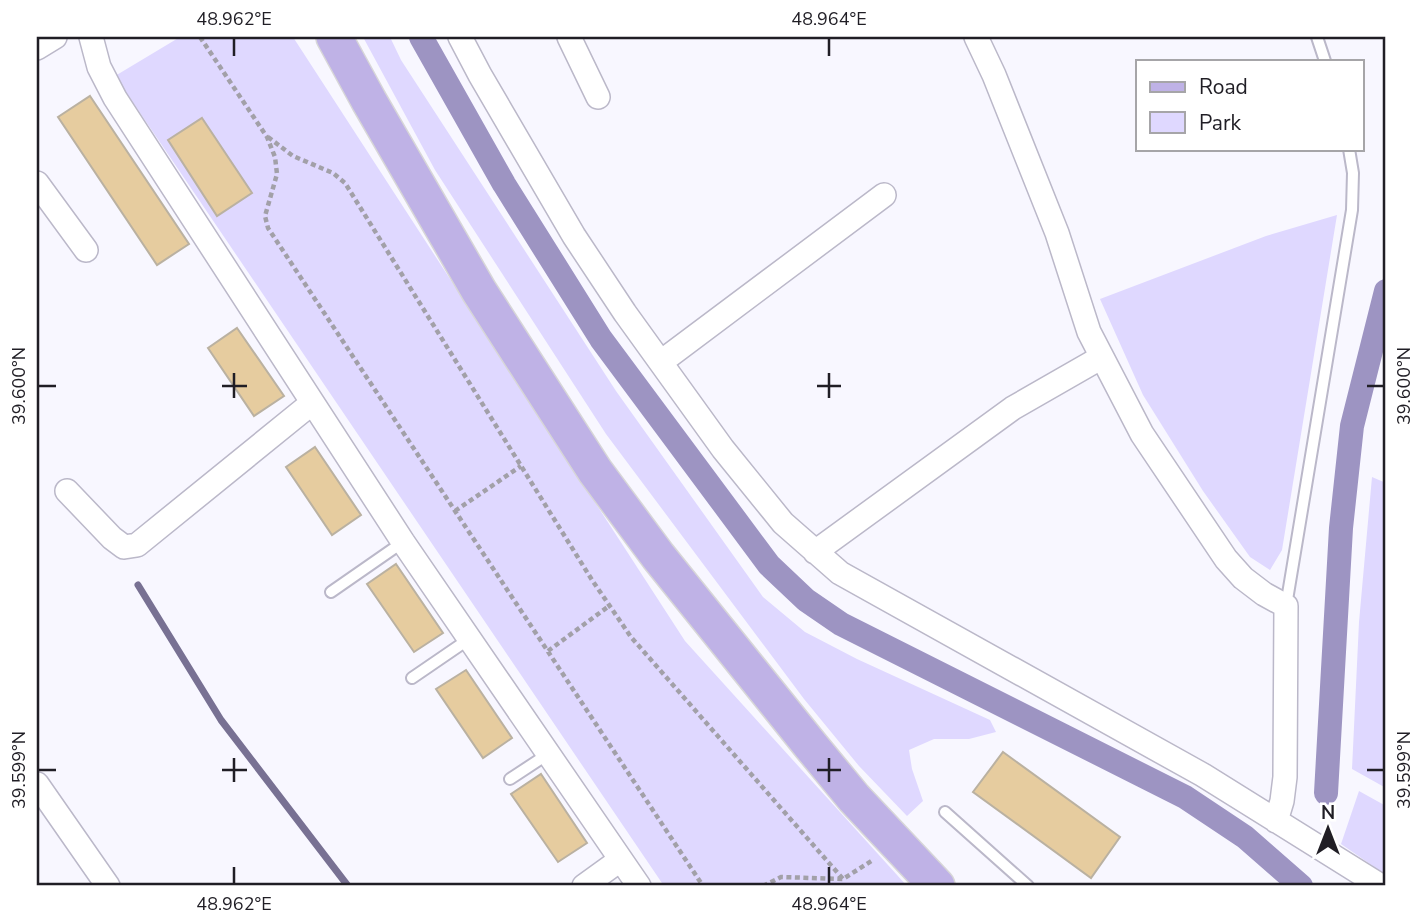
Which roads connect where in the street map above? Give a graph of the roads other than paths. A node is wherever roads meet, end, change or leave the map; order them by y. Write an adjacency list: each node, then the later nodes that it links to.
1 (55, 37): 8 (street)
2 (91, 37): 17 (street)
3 (334, 37): 34 (main road)
4 (460, 37): 16 (street)
5 (569, 37): 10 (street)
6 (976, 37): 15 (street)
7 (1317, 37): 9 (lane)
8 (37, 48)
9 (1325, 60)
10 (598, 97)
11 (1349, 150): 22 (lane)
12 (37, 183): 14 (street)
13 (884, 195): 16 (street)
14 (86, 250)
15 (1102, 357): 20 (street); 22 (street)
16 (661, 362): 20 (street)
17 (313, 403): 18 (street); 19 (street)
18 (67, 491)
19 (403, 542): 21 (lane); 23 (street)
20 (815, 552): 29 (street)
21 (331, 592)
22 (1286, 606): 29 (street)
23 (469, 639): 24 (lane); 25 (street)
24 (412, 678)
25 (548, 754): 26 (lane); 30 (street)
26 (510, 779)
27 (37, 784): 31 (street)
28 (945, 812): 35 (lane)
29 (1276, 821): 36 (street)
30 (621, 860): 32 (street); 33 (street)
31 (108, 886)
32 (584, 886)
33 (639, 886)
34 (937, 886)
35 (1028, 886)
36 (1381, 886)

